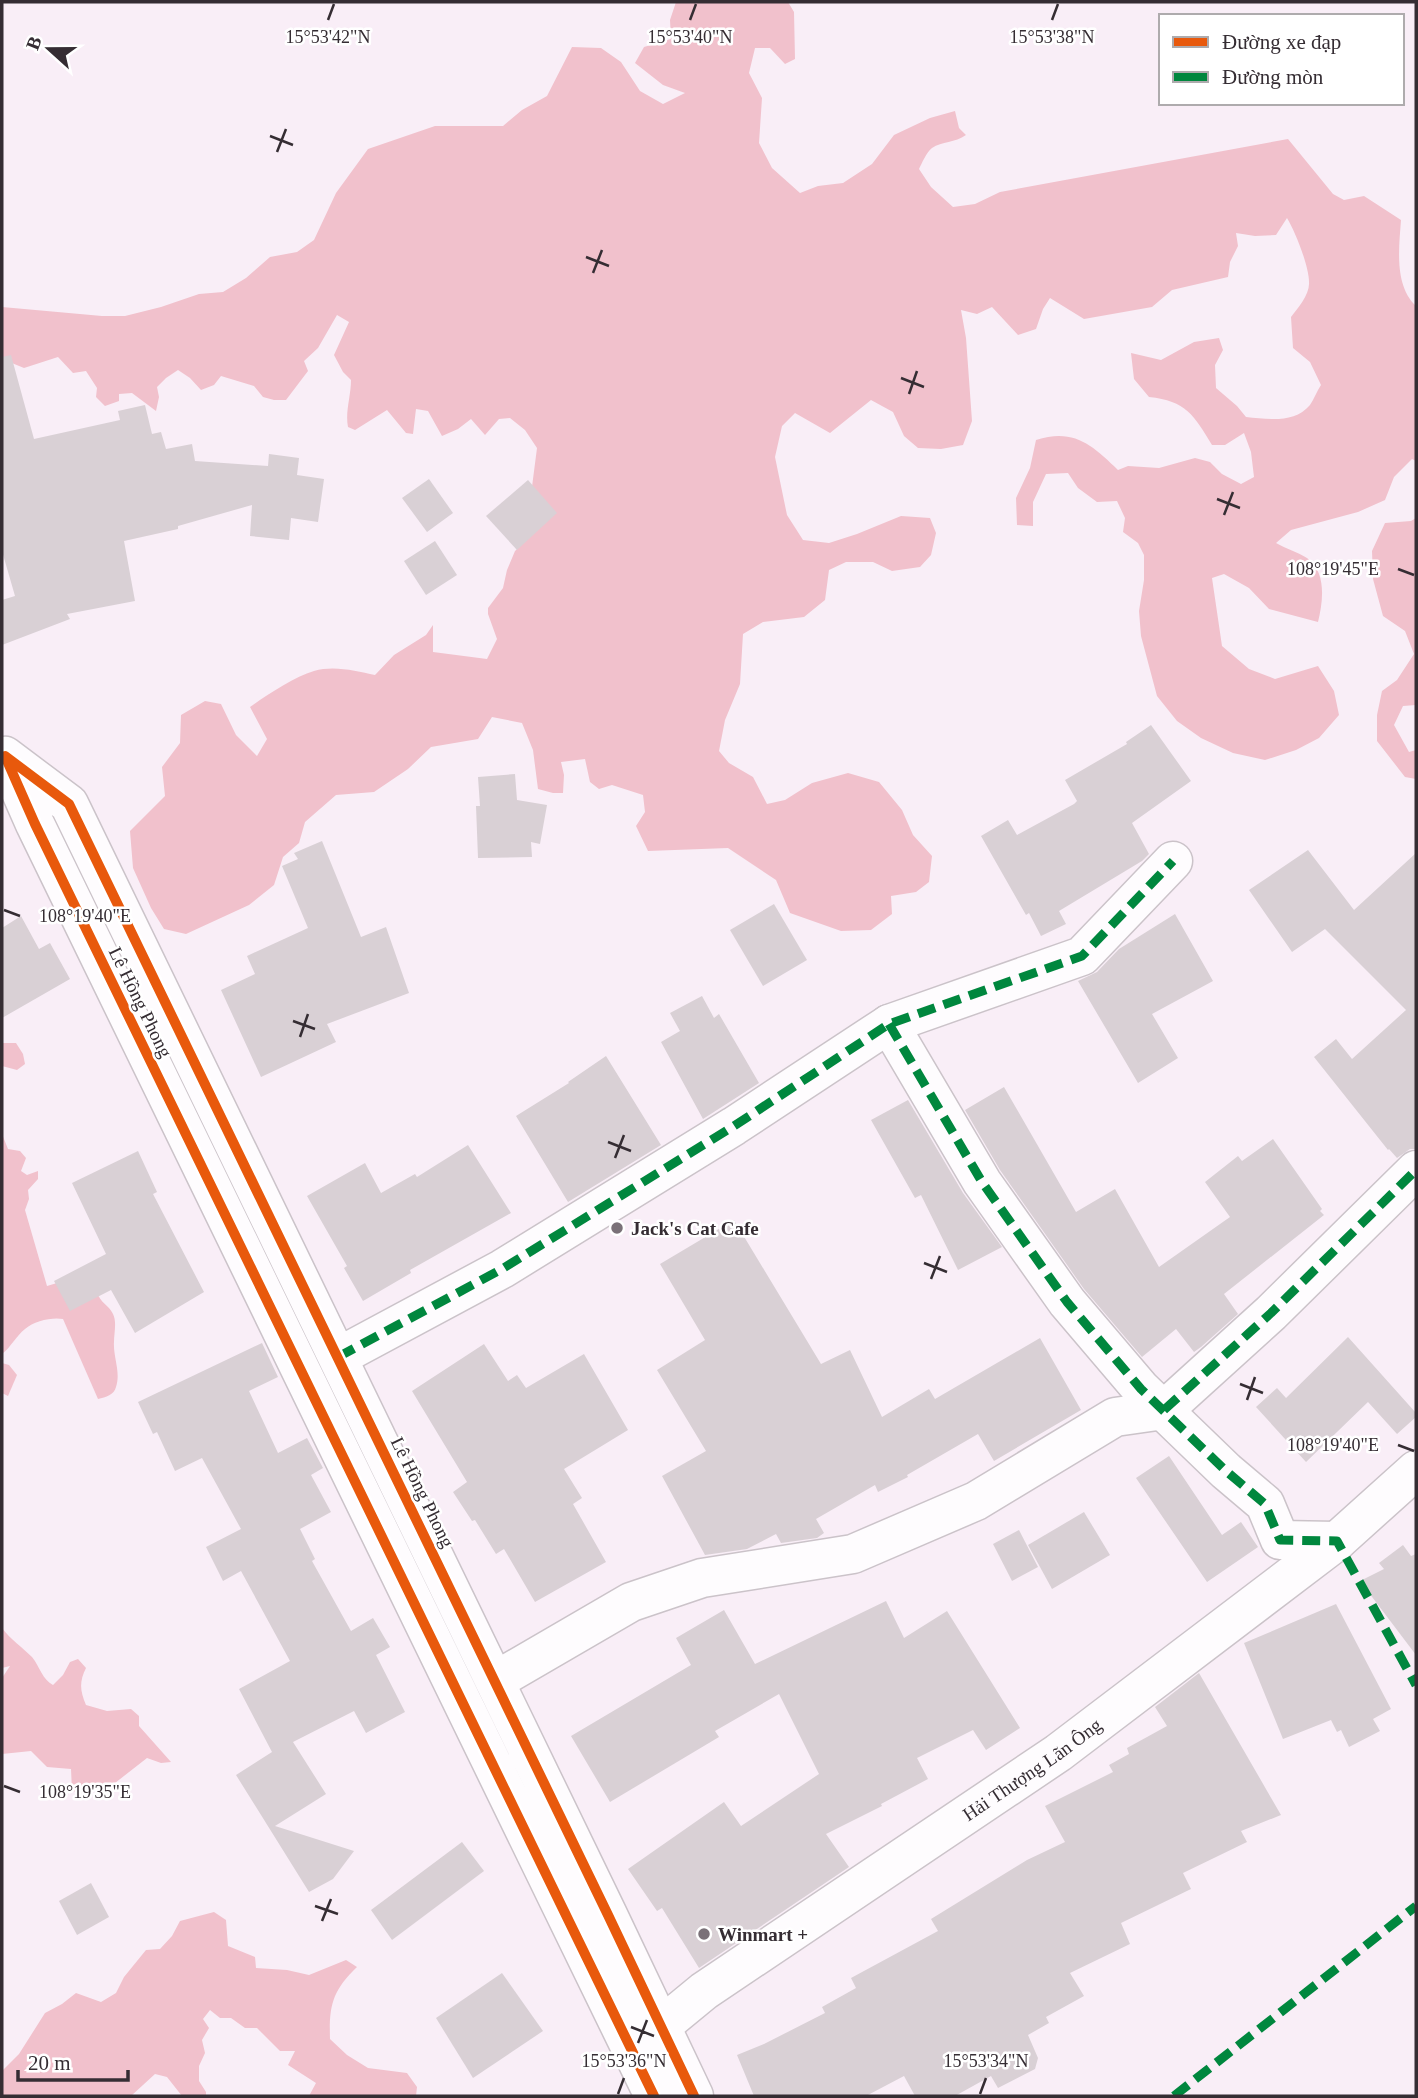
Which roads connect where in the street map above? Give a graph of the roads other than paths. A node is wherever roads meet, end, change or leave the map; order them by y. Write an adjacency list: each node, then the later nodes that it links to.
1 (3, 754): 5 (street, Lê Hồng Phong); 10 (street, Lê Hồng Phong)
2 (1173, 861): 3 (street)
3 (889, 1024): 5 (street); 6 (street)
4 (1416, 1170): 6 (street)
5 (338, 1357): 9 (street, Lê Hồng Phong)
6 (1164, 1410): 8 (street); 9 (street)
7 (1416, 1470): 8 (street, Hải Thượng Lãn Ông)
8 (1337, 1541): 10 (street, Hải Thượng Lãn Ông)
9 (495, 1681): 10 (street, Lê Hồng Phong)
10 (647, 2038): 11 (street, Lê Hồng Phong); 12 (street, Lê Hồng Phong)
11 (654, 2096)
12 (694, 2096)

